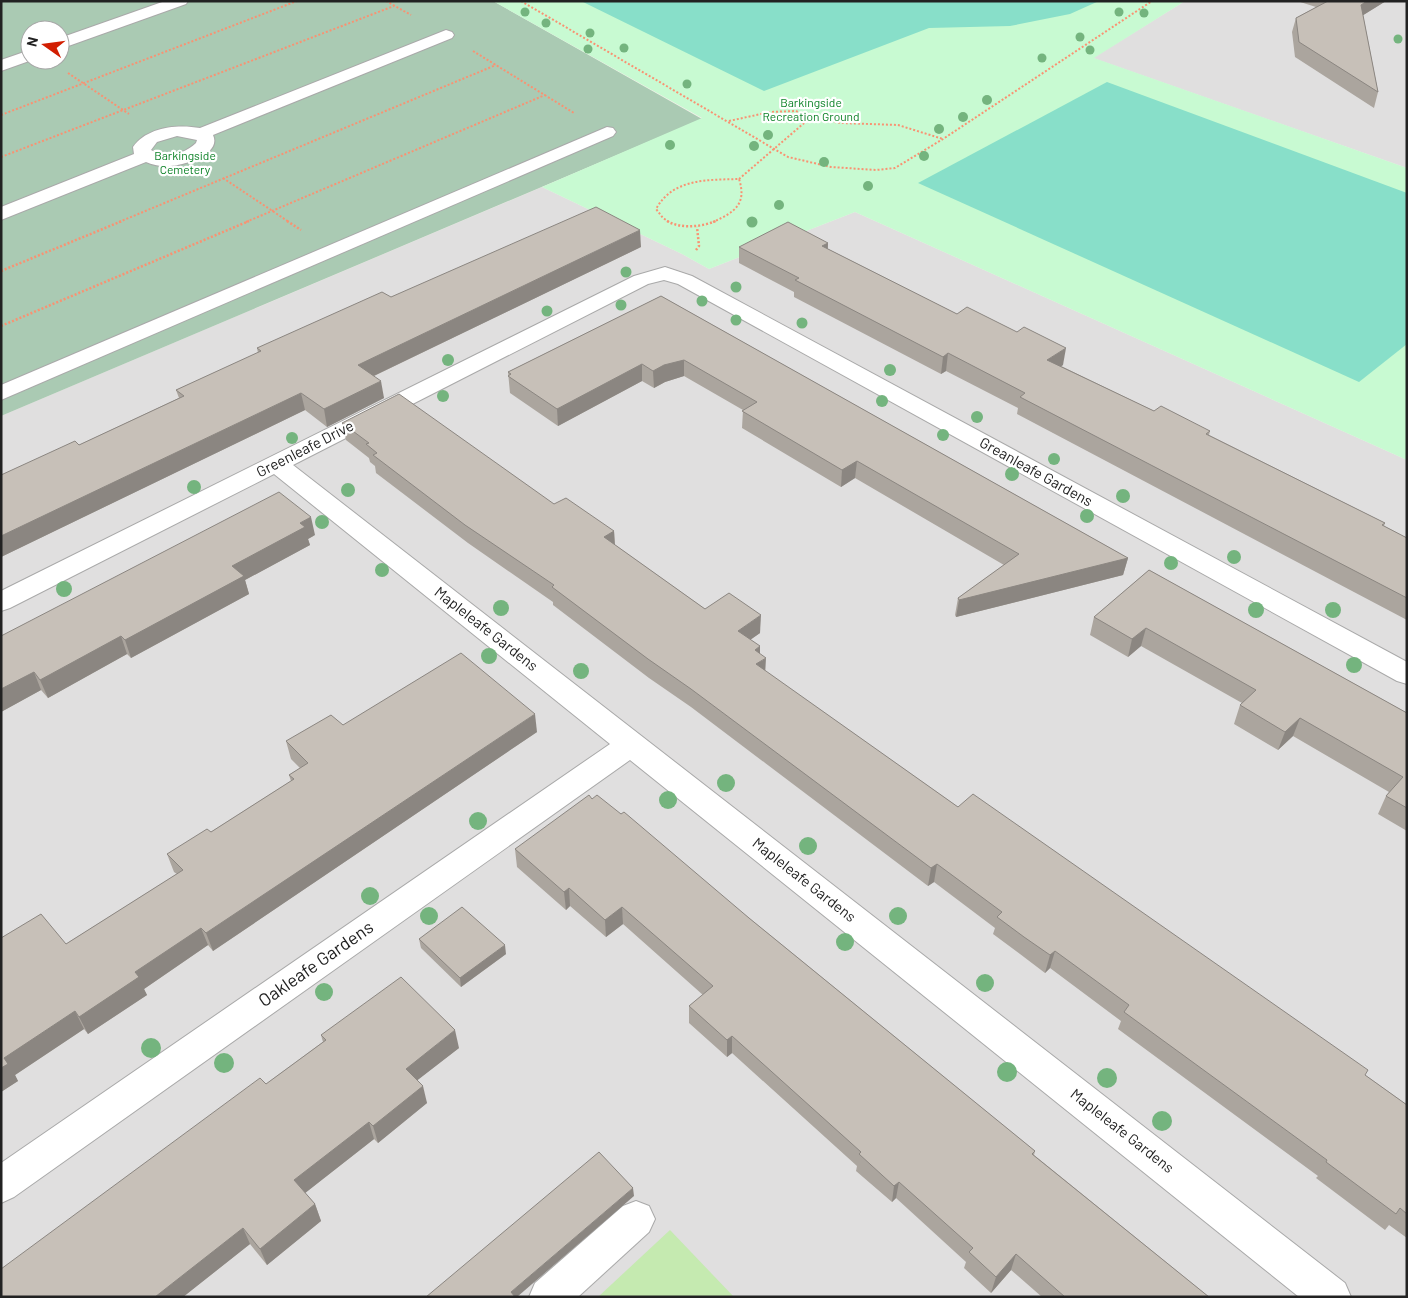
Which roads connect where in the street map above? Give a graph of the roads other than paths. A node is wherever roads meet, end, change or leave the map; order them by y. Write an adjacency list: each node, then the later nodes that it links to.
1 (180, 1): 3 (street)
2 (446, 35): 7 (street)
3 (70, 40)
4 (20, 59): 5 (street)
5 (1, 66)
6 (607, 132): 11 (street)
7 (201, 134): 8 (street); 8 (street)
8 (146, 156): 9 (street)
9 (1, 214)
10 (664, 273): 12 (street, Greenleafe Drive); 14 (street, Greanleafe Gardens)
11 (1, 393)
12 (276, 464): 13 (street, Greenleafe Drive); 15 (street, Mapleleafe Gardens)
13 (1, 602)
14 (1407, 674)
15 (632, 744): 16 (street, Oakleafe Gardens); 19 (street, Mapleleafe Gardens)
16 (1, 1185)
17 (636, 1219): 18 (street)
18 (549, 1297)
19 (1331, 1297)

